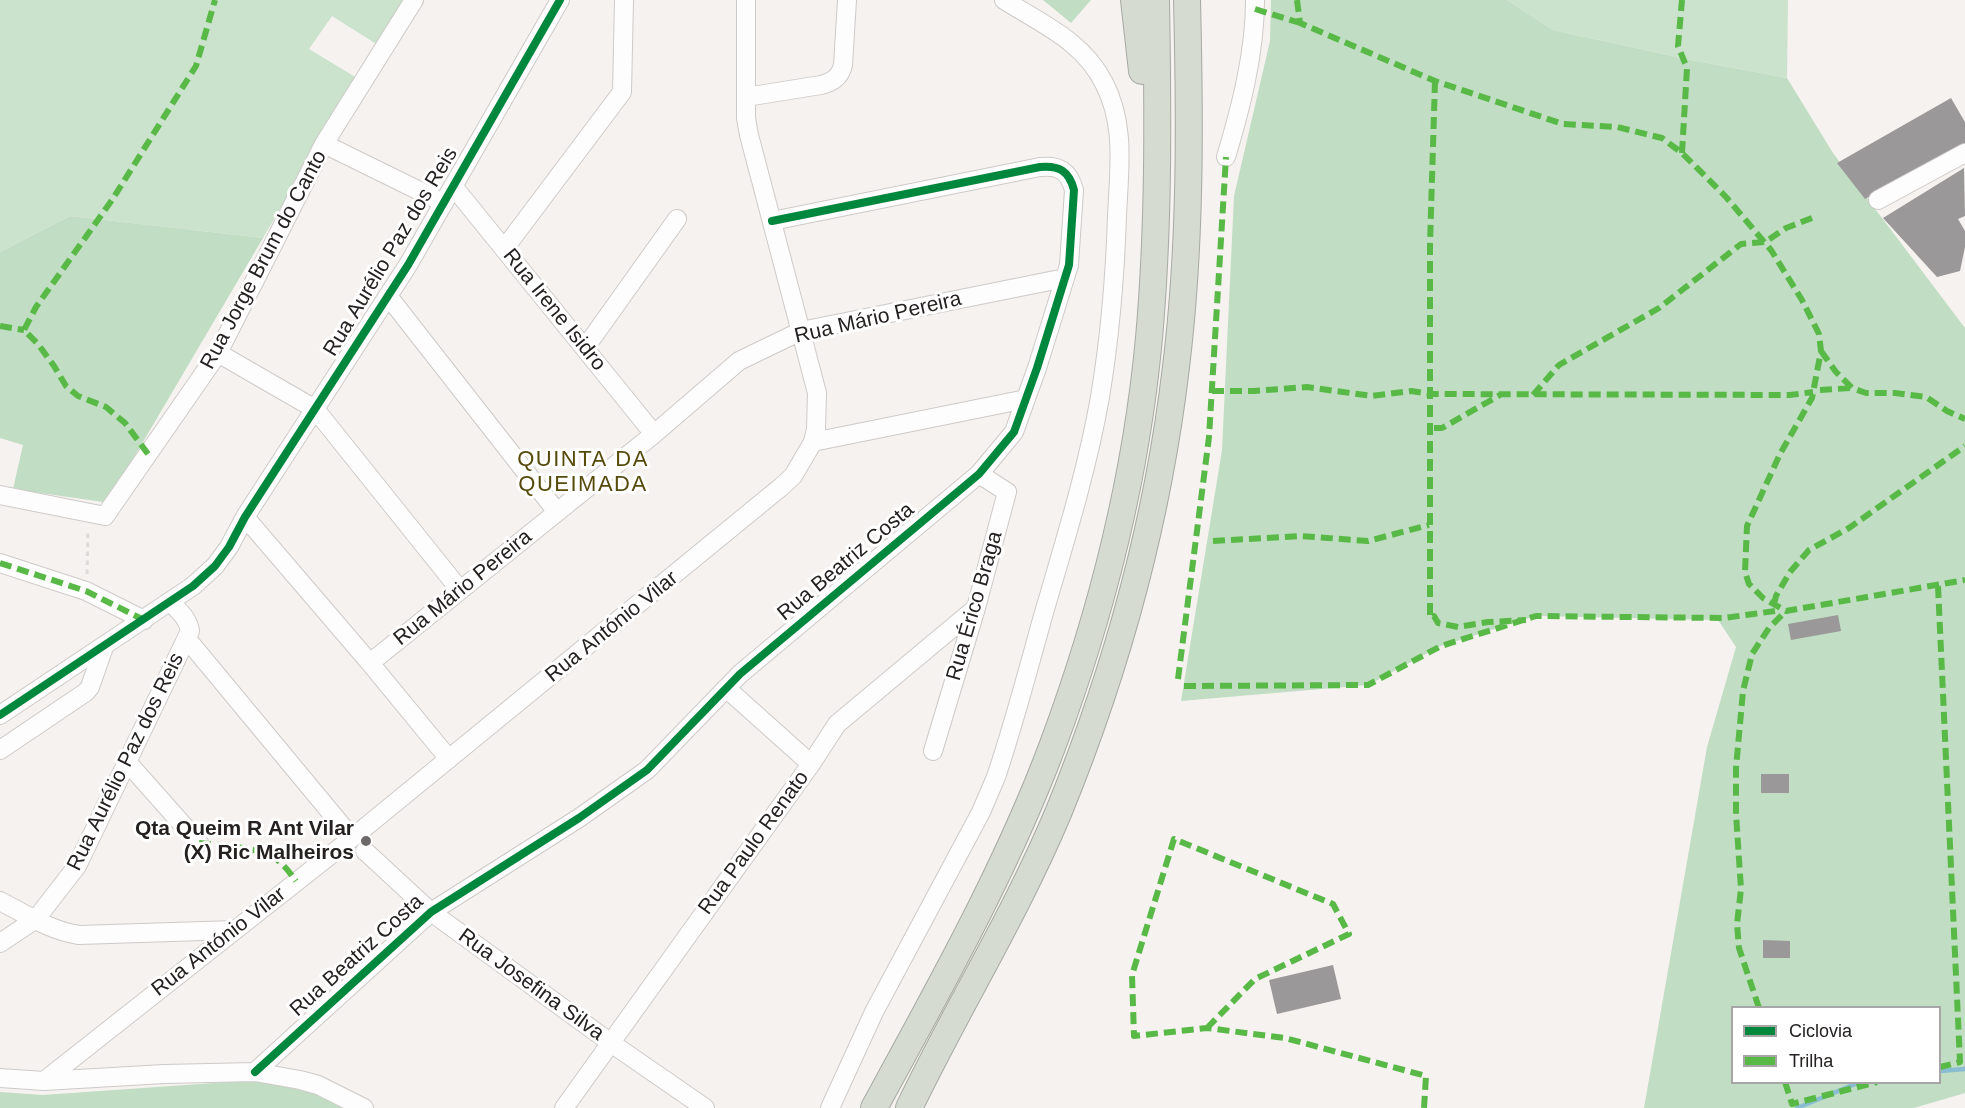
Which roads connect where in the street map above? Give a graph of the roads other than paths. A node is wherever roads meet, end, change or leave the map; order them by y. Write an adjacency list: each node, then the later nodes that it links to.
1 (414, 0): 12 (street, Rua Jorge Brum do Canto)
2 (560, 0): 15 (street, Rua Aurélio Paz dos Reis)
3 (624, 0): 20 (street)
4 (746, 0): 11 (street, Rua António Vilar)
5 (847, 0): 11 (street)
6 (1004, 0): 65 (street)
7 (1134, 0): 43 (highway)
8 (1156, 0): 43 (highway)
9 (1256, 0): 14 (street)
10 (1188, 7): 61 (highway)
11 (746, 98): 19 (street, Rua António Vilar)
12 (324, 144): 17 (street); 25 (street, Rua Jorge Brum do Canto)
13 (1965, 153): 16 (street)
14 (1226, 157)
15 (453, 186): 17 (street, Rua Aurélio Paz dos Reis); 20 (street, Rua Irene Isidro)
16 (1878, 200)
17 (444, 203): 22 (street, Rua Aurélio Paz dos Reis)
18 (677, 219): 24 (street)
19 (772, 221): 21 (street, Rua Beatriz Costa); 23 (street, Rua António Vilar)
20 (504, 249): 24 (street, Rua Irene Isidro)
21 (1065, 278): 23 (street, Rua Mário Pereira); 26 (street, Rua Beatriz Costa)
22 (388, 296): 27 (street, Rua Aurélio Paz dos Reis); 32 (street)
23 (801, 331): 28 (street, Rua Mário Pereira); 29 (street, Rua António Vilar)
24 (585, 348): 28 (street, Rua Irene Isidro)
25 (218, 353): 27 (street); 31 (street, Rua Jorge Brum do Canto)
26 (1026, 399): 29 (street); 30 (street, Rua Beatriz Costa)
27 (315, 409): 33 (street, Rua Aurélio Paz dos Reis); 35 (street)
28 (654, 434): 32 (street, Rua Mário Pereira)
29 (813, 442): 47 (street, Rua António Vilar)
30 (979, 474): 37 (street, Rua Érico Braga); 42 (street, Rua Beatriz Costa)
31 (0, 495)
32 (557, 512): 35 (street, Rua Mário Pereira)
33 (245, 517): 36 (street, Rua Aurélio Paz dos Reis); 41 (street)
34 (0, 563): 38 (street)
35 (460, 590): 41 (street, Rua Mário Pereira)
36 (170, 602): 38 (street, Rua Aurélio Paz dos Reis); 39 (street, Rua Aurélio Paz dos Reis)
37 (976, 608): 46 (street, Rua Érico Braga); 49 (street, Rua Paulo Renato)
38 (144, 620): 40 (street, Rua Aurélio Paz dos Reis)
39 (187, 639): 48 (street, Rua Aurélio Paz dos Reis); 51 (street, Rua Josefina Silva)
40 (104, 647): 44 (street, Rua Aurélio Paz dos Reis); 45 (street)
41 (370, 663): 47 (street)
42 (726, 688): 49 (street); 53 (street, Rua Beatriz Costa)
43 (1069, 698): 66 (highway)
44 (0, 716)
45 (0, 750)
46 (933, 752)
47 (449, 759): 51 (street, Rua António Vilar)
48 (128, 763): 50 (street); 54 (street, Rua Aurélio Paz dos Reis)
49 (811, 764): 57 (street, Rua Paulo Renato)
50 (199, 843)
51 (359, 844): 53 (street, Rua Josefina Silva); 55 (street, Rua António Vilar)
52 (0, 901): 54 (street)
53 (431, 912): 57 (street, Rua Josefina Silva); 58 (street, Rua Beatriz Costa)
54 (36, 919): 55 (street); 56 (street, Rua Aurélio Paz dos Reis)
55 (234, 930): 60 (street, Rua António Vilar)
56 (0, 943)
57 (611, 1042): 63 (street, Rua Paulo Renato); 64 (street, Rua Josefina Silva)
58 (255, 1072): 60 (street); 62 (street)
59 (0, 1078): 60 (street)
60 (44, 1081)
61 (911, 1104)
62 (364, 1108)
63 (564, 1108)
64 (705, 1108)
65 (830, 1108)
66 (874, 1108)

